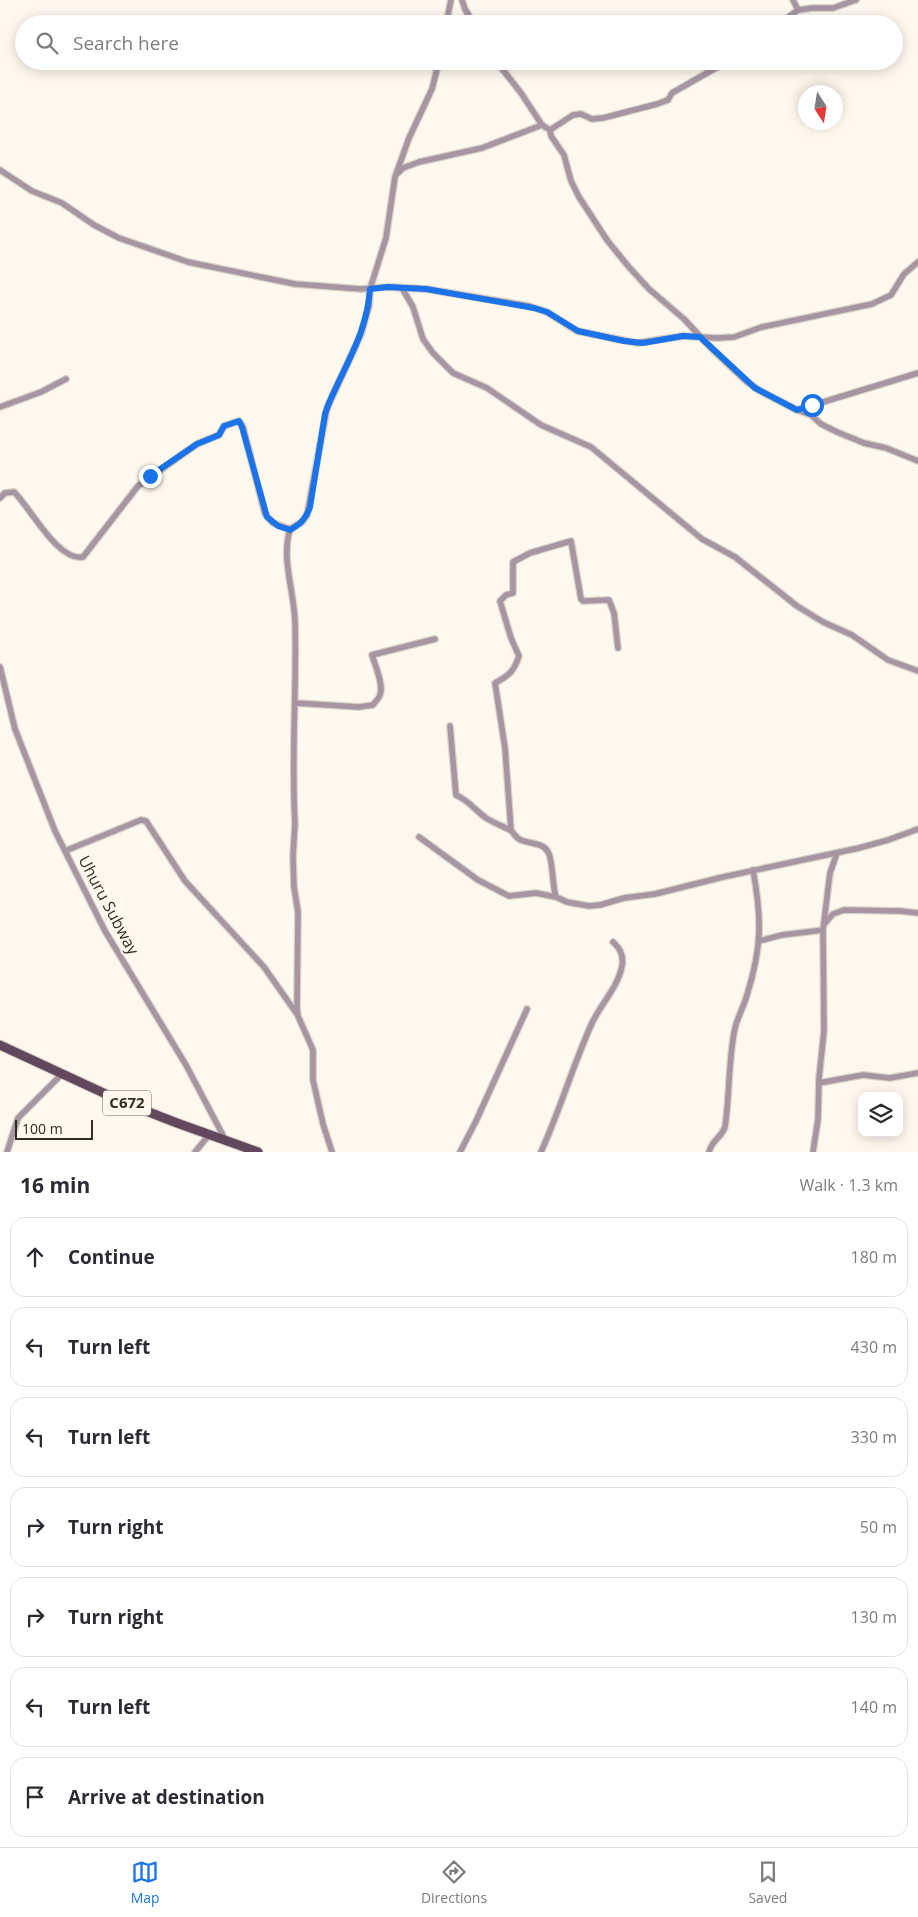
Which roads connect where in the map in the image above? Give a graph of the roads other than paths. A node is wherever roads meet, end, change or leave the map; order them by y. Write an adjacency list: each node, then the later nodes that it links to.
1 (452, 0): 6 (street)
2 (462, 0): 7 (street)
3 (793, 0): 5 (street)
4 (856, 0): 5 (street)
5 (798, 10): 8 (street)
6 (448, 15)
7 (469, 15)
8 (791, 15)
9 (437, 70): 15 (street)
10 (503, 70): 12 (street)
11 (712, 70): 13 (street)
12 (542, 125): 13 (street); 15 (street)
13 (550, 130): 19 (street)
14 (0, 170): 18 (street)
15 (395, 177): 18 (street)
16 (918, 262): 19 (street)
17 (402, 288): 18 (street); 19 (street); 30 (street)
18 (370, 289): 26 (street)
19 (700, 337): 23 (street)
20 (918, 373): 23 (street)
21 (66, 379): 22 (street)
22 (0, 407)
23 (797, 410): 24 (street)
24 (918, 461)
25 (0, 498): 26 (street)
26 (290, 530): 31 (street)
27 (435, 639): 31 (street)
28 (618, 648): 34 (street)
29 (0, 667): 36 (street, Uhuru Subway)
30 (918, 671)
31 (295, 703): 45 (street)
32 (450, 726): 34 (street)
33 (918, 829): 37 (street)
34 (511, 830): 39 (street)
35 (419, 837): 39 (street)
36 (65, 851): 45 (street); 51 (street, Uhuru Subway)
37 (837, 853): 38 (street); 41 (street)
38 (754, 870): 39 (street); 42 (street)
39 (556, 897)
40 (918, 913): 41 (street)
41 (823, 928): 42 (street); 49 (street)
42 (759, 941): 58 (street)
43 (613, 942): 57 (street)
44 (527, 1009): 56 (street)
45 (298, 1016): 55 (street)
46 (0, 1045): 48 (main road, C672)
47 (918, 1073): 49 (street)
48 (62, 1074): 50 (main road, C672); 52 (street)
49 (819, 1083): 59 (street)
50 (209, 1135): 51 (main road, C672); 53 (street)
51 (226, 1141): 54 (main road, C672)
52 (7, 1152)
53 (195, 1152)
54 (258, 1152)
55 (332, 1152)
56 (460, 1152)
57 (541, 1152)
58 (709, 1152)
59 (813, 1152)

